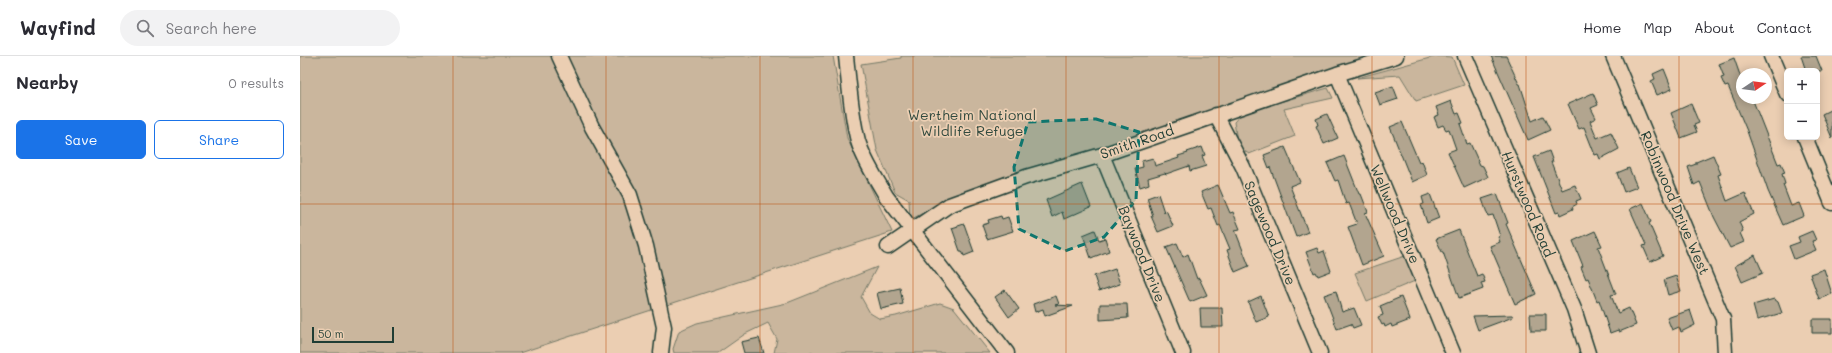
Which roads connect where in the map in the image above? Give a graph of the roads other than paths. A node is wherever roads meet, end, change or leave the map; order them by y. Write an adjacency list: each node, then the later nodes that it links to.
1 (559, 56): 15 (street)
2 (846, 56): 13 (street)
3 (1396, 56): 7 (street, Smith Road)
4 (1465, 56): 20 (street, Hurstwood Road)
5 (1613, 56): 21 (street, Robinwood Drive West)
6 (1771, 56): 8 (street)
7 (1337, 74): 9 (street, Smith Road); 19 (street, Wellwood Drive)
8 (1784, 87)
9 (1216, 115): 11 (street, Smith Road); 18 (street, Sagewood Drive)
10 (1806, 140): 12 (street)
11 (1102, 155): 13 (street, Smith Road); 17 (street, Baywood Drive)
12 (1832, 203)
13 (912, 230): 14 (street, Smith Road); 16 (street)
14 (888, 247)
15 (661, 353)
16 (1007, 353)
17 (1183, 353)
18 (1320, 353)
19 (1453, 353)
20 (1588, 353)
21 (1725, 353)

